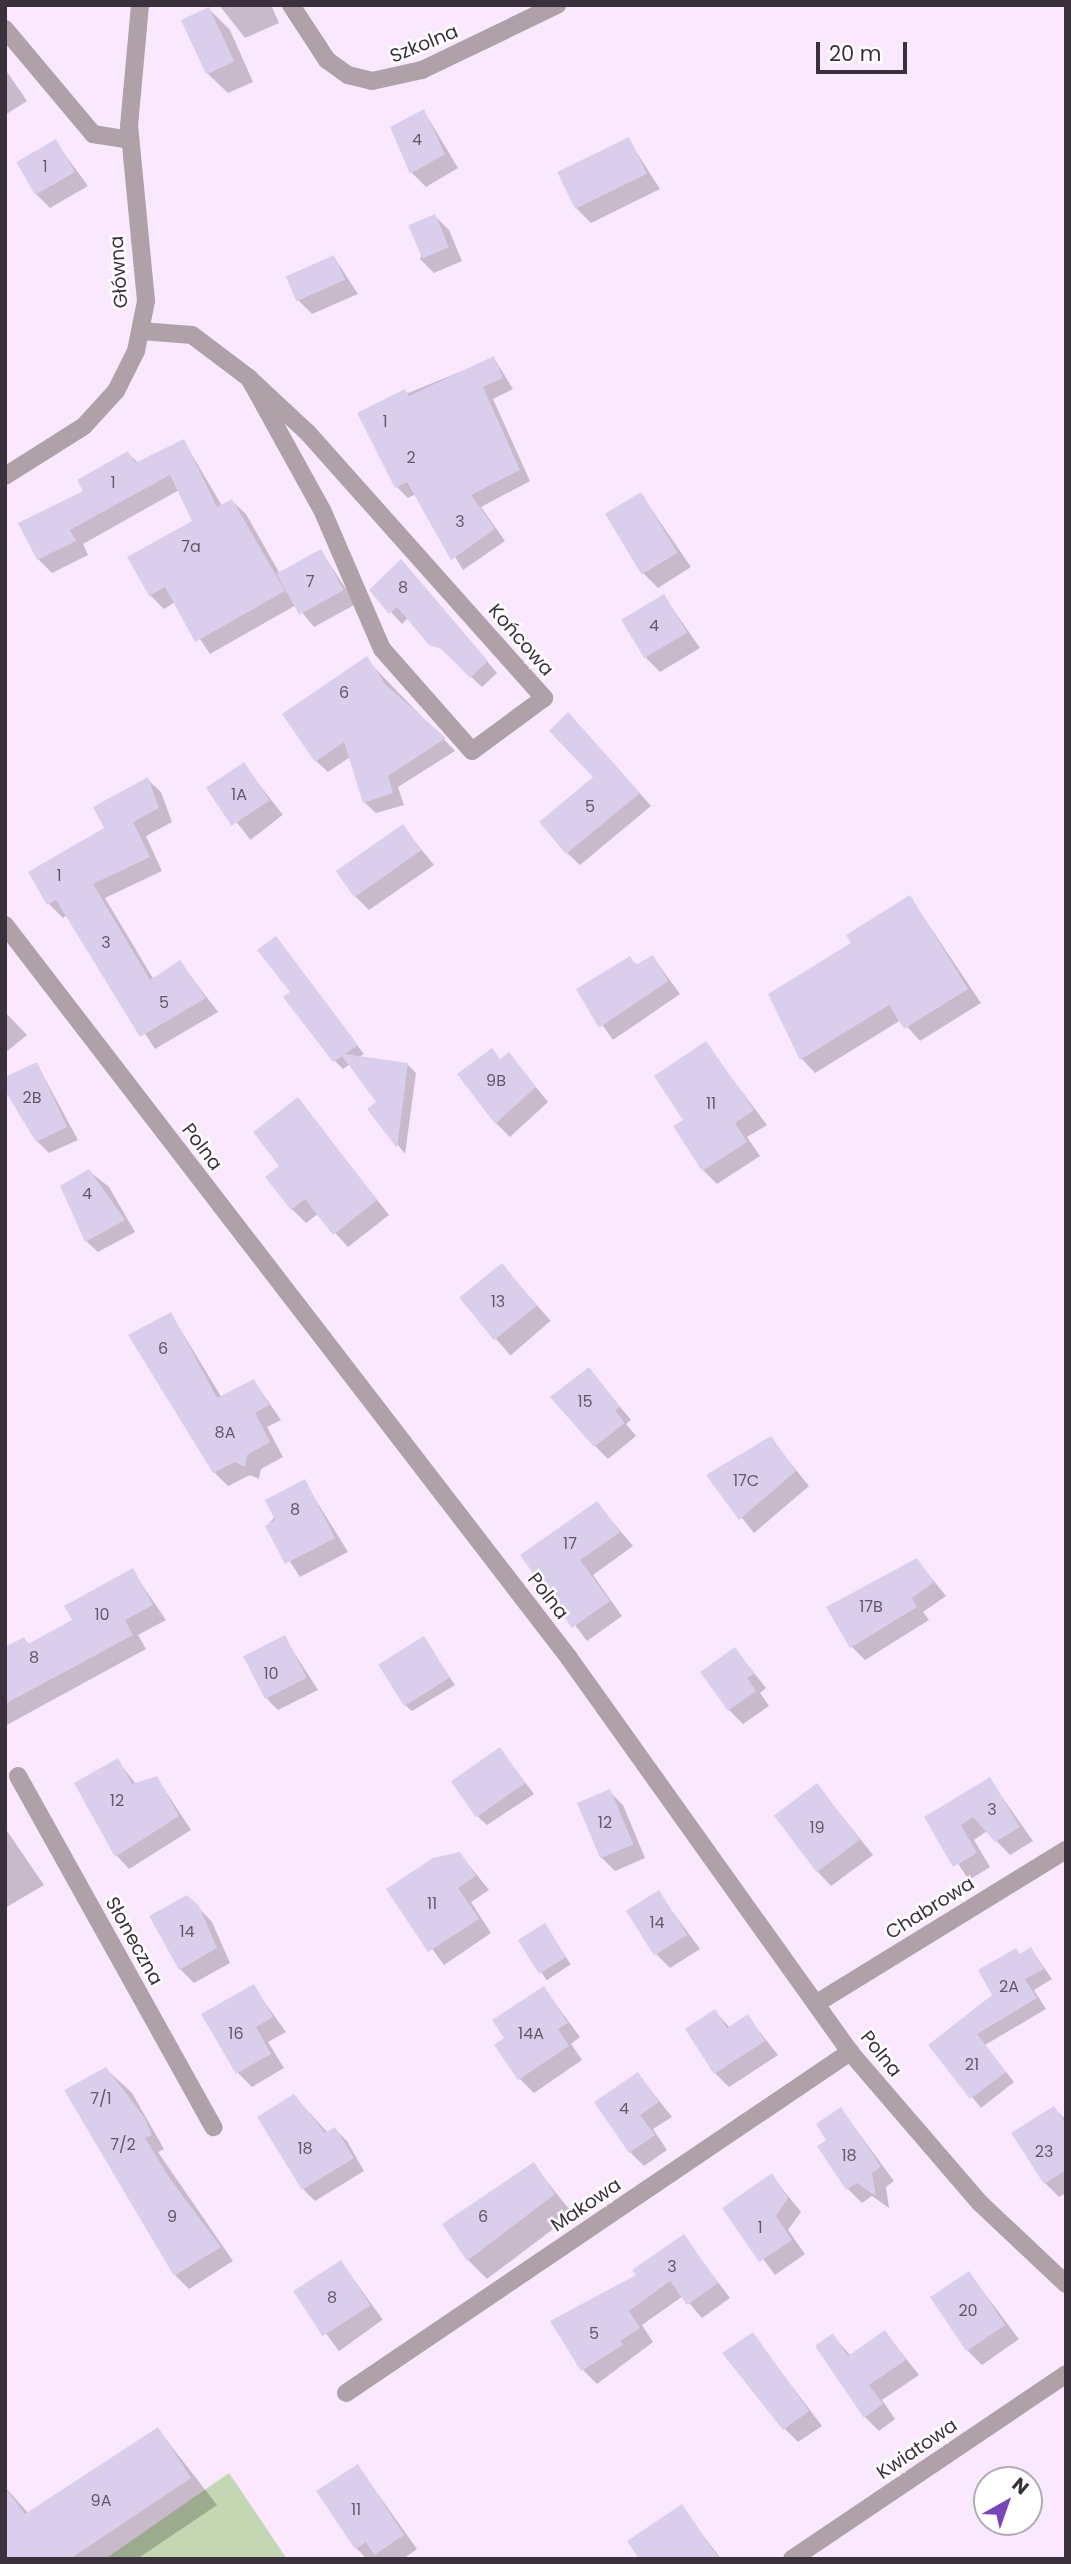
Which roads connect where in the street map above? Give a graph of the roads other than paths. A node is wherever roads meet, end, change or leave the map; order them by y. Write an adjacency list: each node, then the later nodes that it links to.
1 (140, 5): 5 (street, Główna)
2 (291, 5): 3 (street, Szkolna)
3 (557, 5)
4 (5, 29): 5 (street)
5 (130, 140): 6 (street, Główna)
6 (141, 331): 7 (street, Końcowa); 8 (street, Główna)
7 (249, 378): 7 (street, Końcowa)
8 (5, 476)
9 (5, 925): 12 (street, Polna)
10 (18, 1776): 14 (street, Słoneczna)
11 (1066, 1850): 12 (street, Chabrowa)
12 (817, 2003): 13 (street, Polna)
13 (850, 2052): 15 (street, Polna); 17 (street, Makowa)
14 (212, 2127)
15 (1063, 2276)
16 (1066, 2374): 18 (street, Kwiatowa)
17 (346, 2393)
18 (792, 2559)

